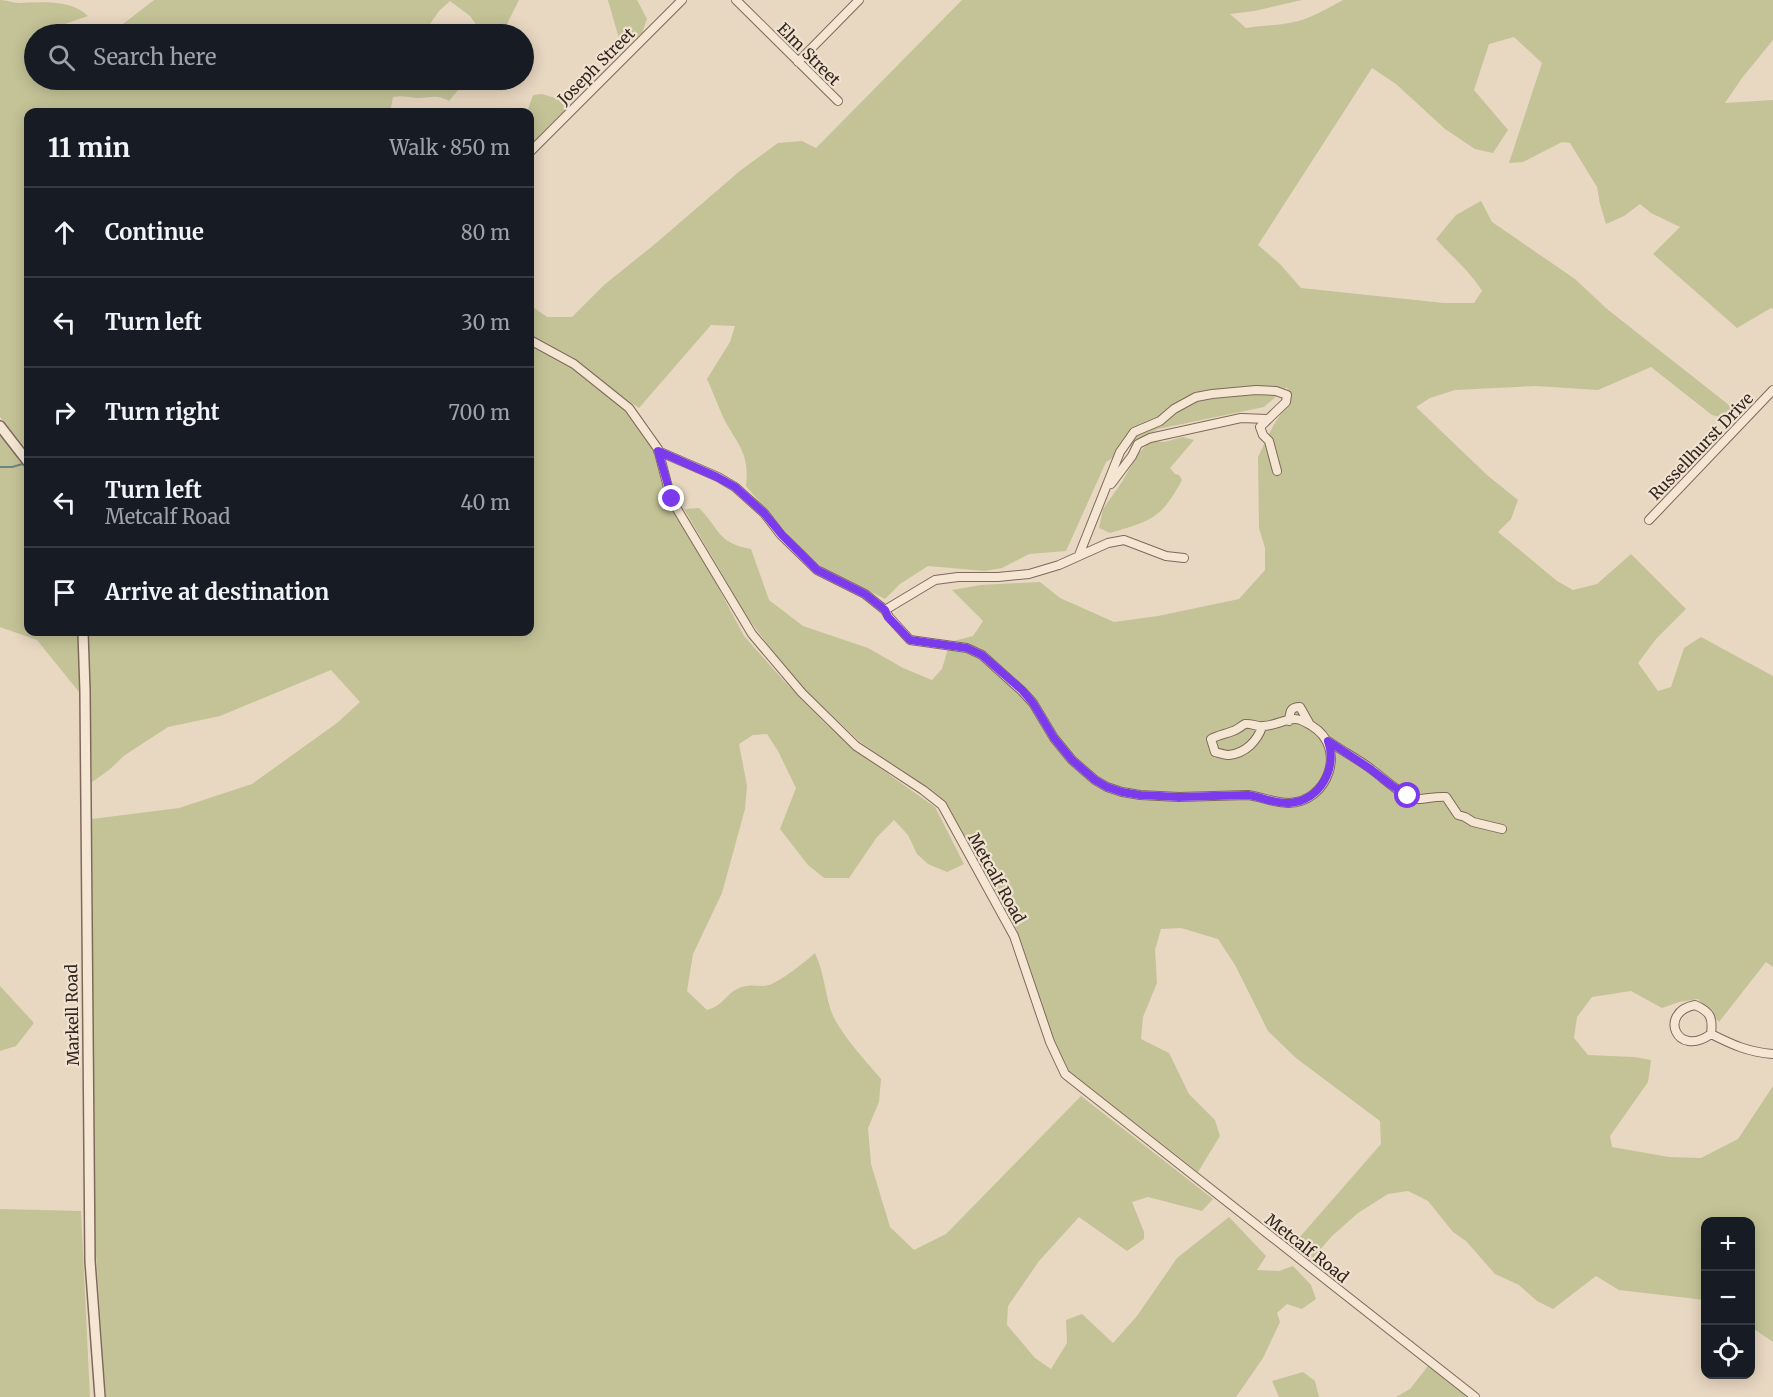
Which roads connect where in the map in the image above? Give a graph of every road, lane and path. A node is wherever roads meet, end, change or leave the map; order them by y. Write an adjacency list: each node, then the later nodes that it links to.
1 (682, 0): 6 (street, Joseph Street)
2 (736, 0): 4 (street, Elm Street)
3 (859, 0): 4 (street)
4 (798, 62): 5 (street, Elm Street)
5 (838, 101)
6 (534, 148)
7 (534, 342): 11 (street, Metcalf Road)
8 (1773, 390): 15 (street, Russellhurst Drive)
9 (1268, 419): 13 (street); 14 (street); 14 (street)
10 (0, 426): 12 (street)
11 (658, 451): 18 (street); 28 (street, Metcalf Road)
12 (24, 456)
13 (1277, 471)
14 (1104, 494): 16 (street)
15 (1649, 520)
16 (1079, 555): 17 (street); 18 (street)
17 (1184, 558)
18 (885, 610): 23 (street)
19 (83, 636): 27 (street, Markell Road)
20 (1289, 721): 21 (street); 21 (street); 22 (street)
21 (1310, 724): 23 (street)
22 (1262, 727): 22 (street)
23 (1328, 741): 24 (street)
24 (1502, 829)
25 (1710, 1034): 25 (street); 26 (street)
26 (1773, 1054)
27 (100, 1397)
28 (1474, 1397)

